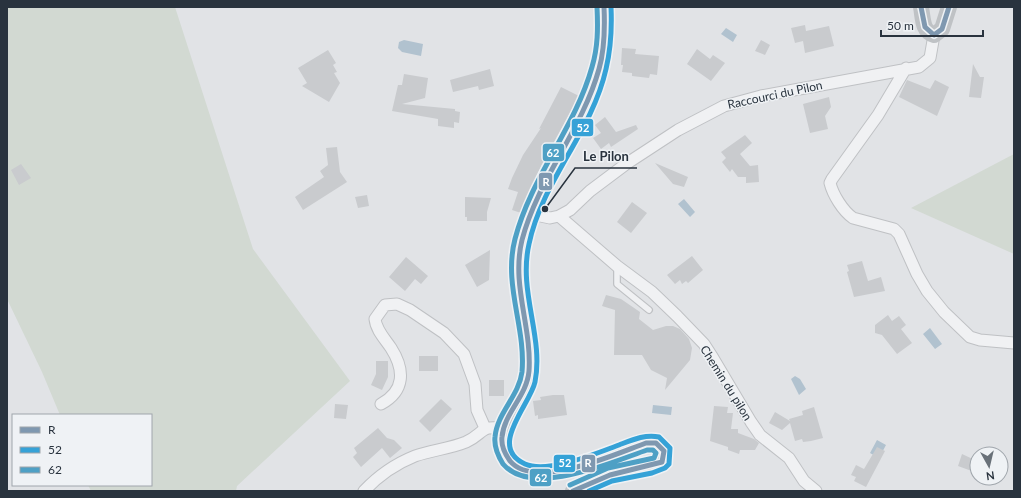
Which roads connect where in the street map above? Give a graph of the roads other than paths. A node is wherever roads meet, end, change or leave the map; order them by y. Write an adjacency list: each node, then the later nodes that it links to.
1 (604, 7): 6 (main road)
2 (921, 7): 4 (main road)
3 (949, 7): 4 (main road)
4 (934, 35): 5 (street, Raccourci du Pilon)
5 (906, 68): 7 (street, Raccourci du Pilon); 10 (street)
6 (531, 214): 7 (street); 13 (main road)
7 (559, 216): 8 (street, Chemin du pilon)
8 (617, 266): 9 (lane); 16 (street, Chemin du pilon)
9 (648, 310)
10 (1014, 343)
11 (381, 404): 12 (street)
12 (485, 428): 13 (street); 14 (street)
13 (504, 429): 15 (main road)
14 (364, 491)
15 (572, 491)
16 (816, 491)

